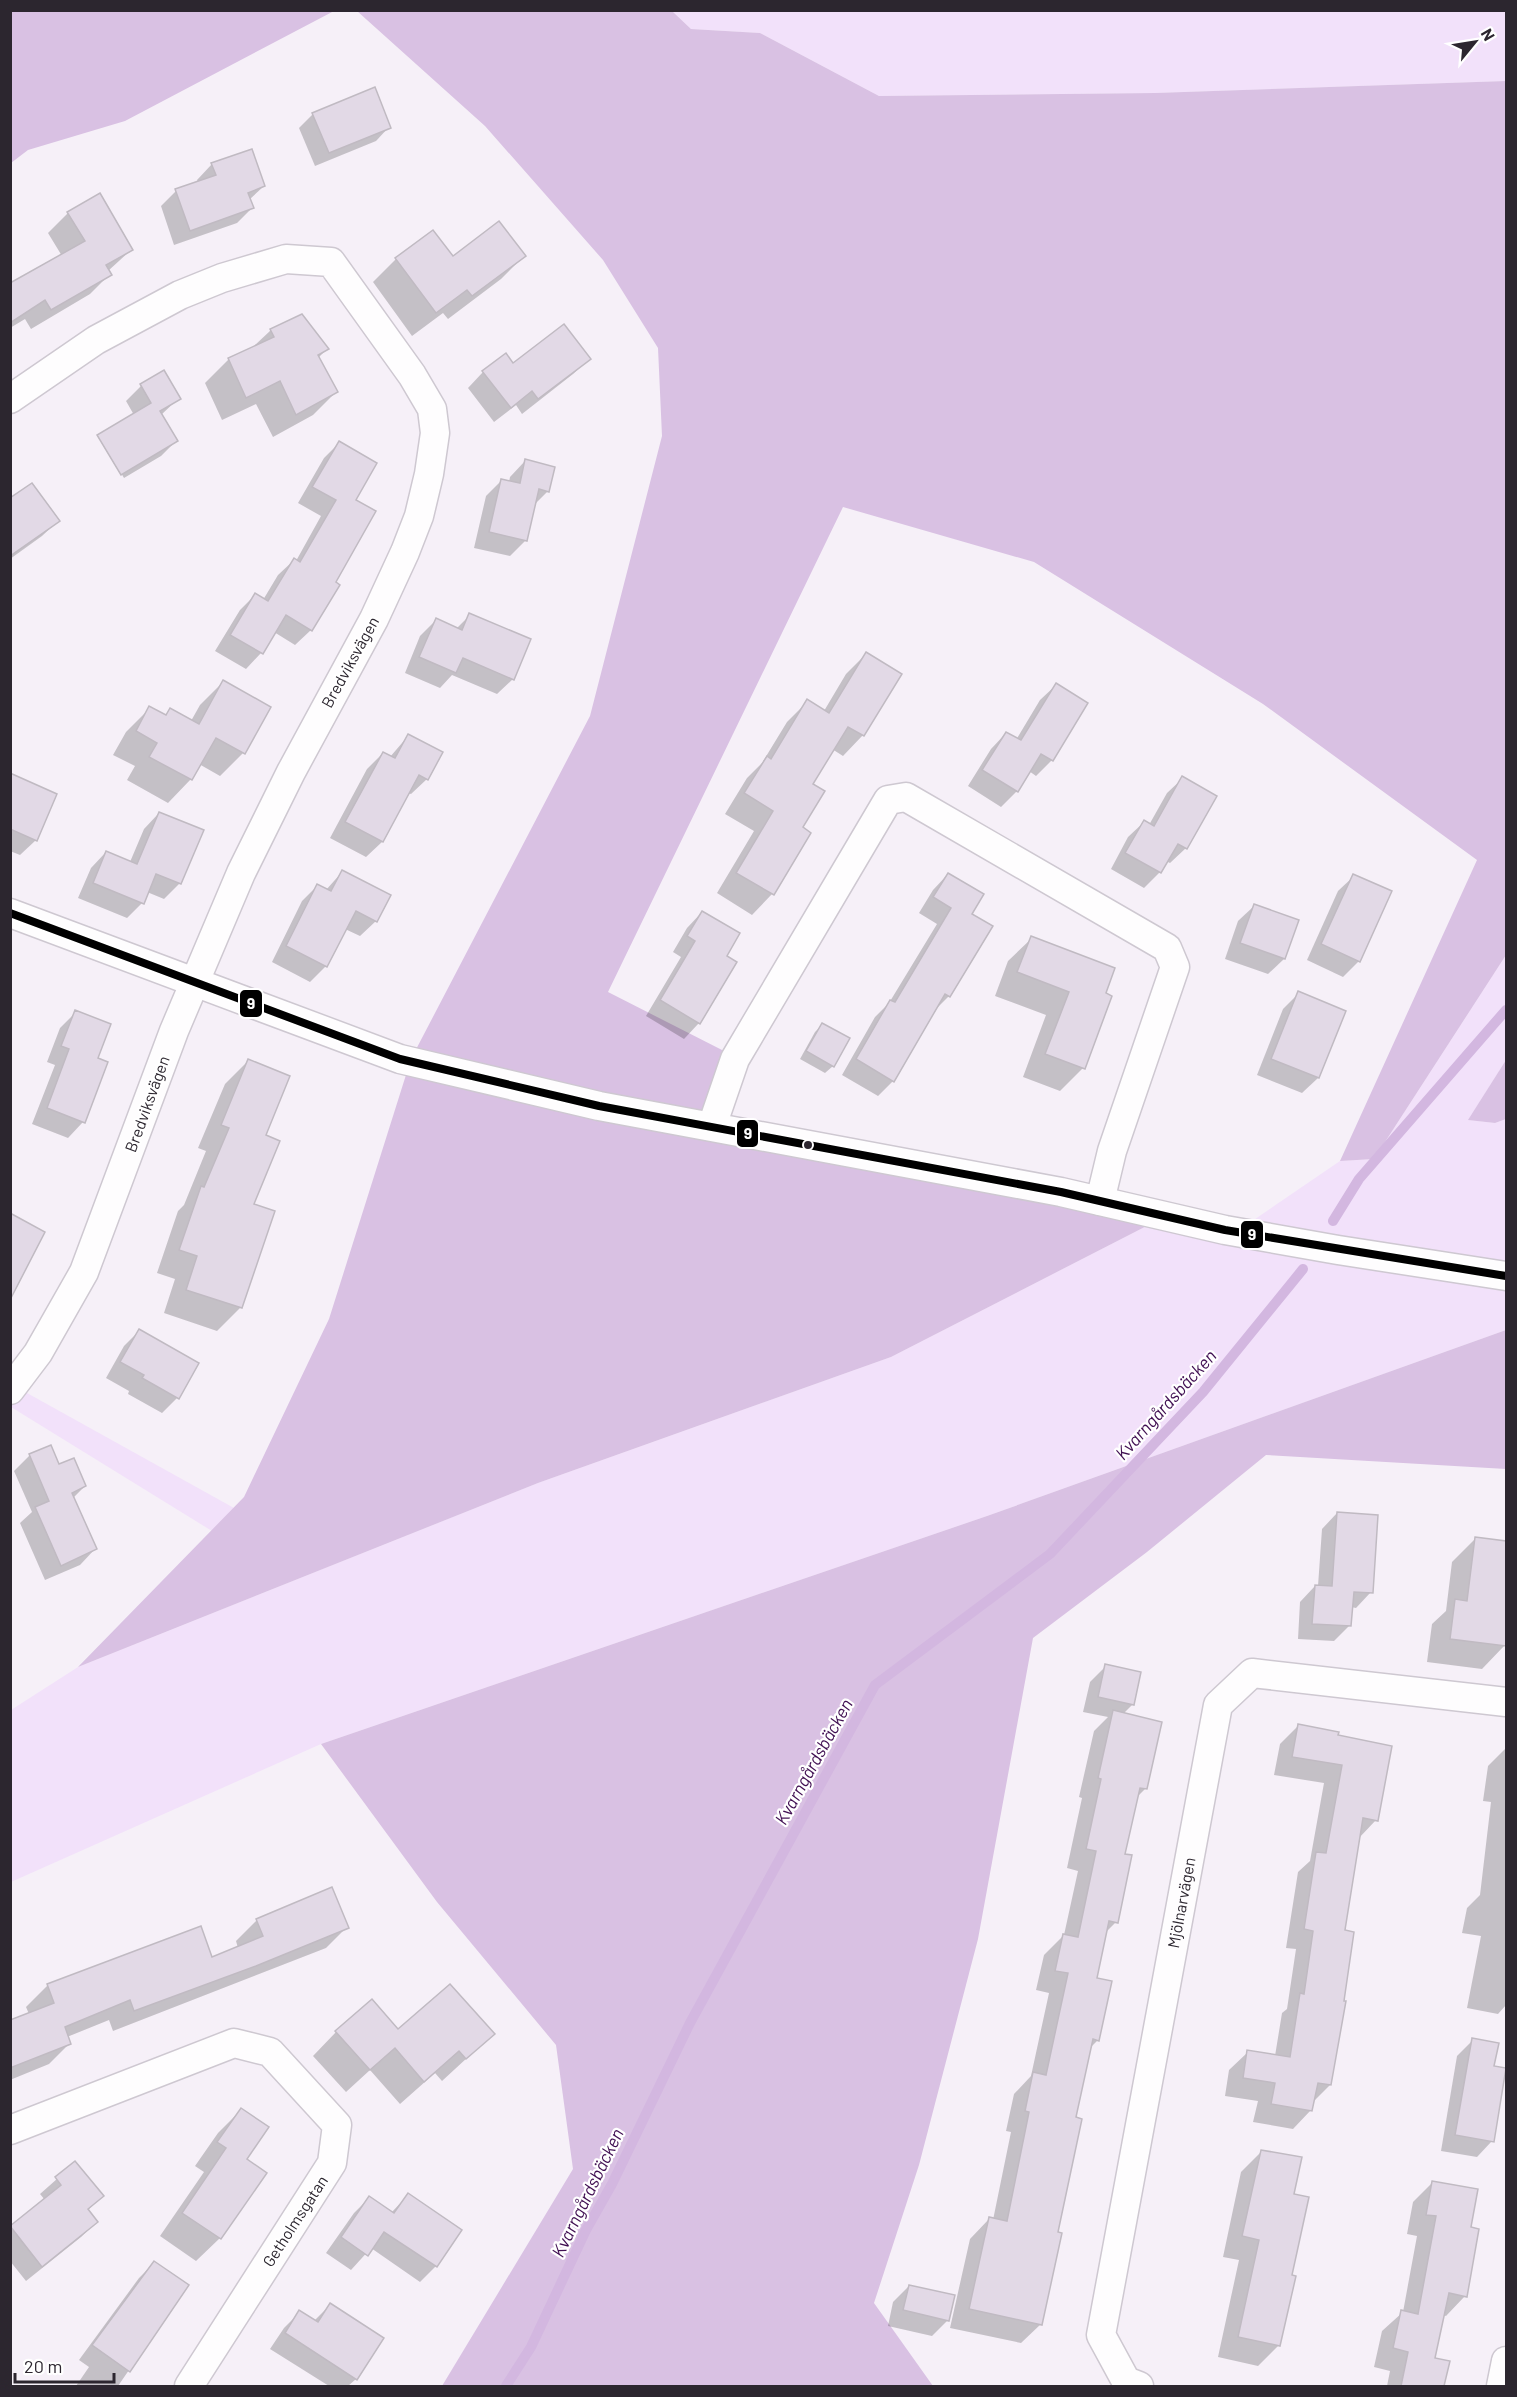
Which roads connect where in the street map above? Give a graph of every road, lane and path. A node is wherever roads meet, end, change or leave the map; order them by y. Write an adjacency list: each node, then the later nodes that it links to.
1 (10, 399): 3 (street, Bredviksvägen)
2 (10, 913): 3 (street)
3 (194, 982): 4 (street); 7 (street, Bredviksvägen)
4 (712, 1126): 5 (street); 5 (street)
5 (1100, 1201): 6 (street)
6 (1506, 1276)
7 (10, 1390)
8 (1506, 1702): 12 (street, Mjölnarvägen)
9 (10, 2130): 11 (street, Getholmsgatan)
10 (1506, 2361): 13 (street)
11 (189, 2386)
12 (1139, 2386)
13 (1501, 2386)

